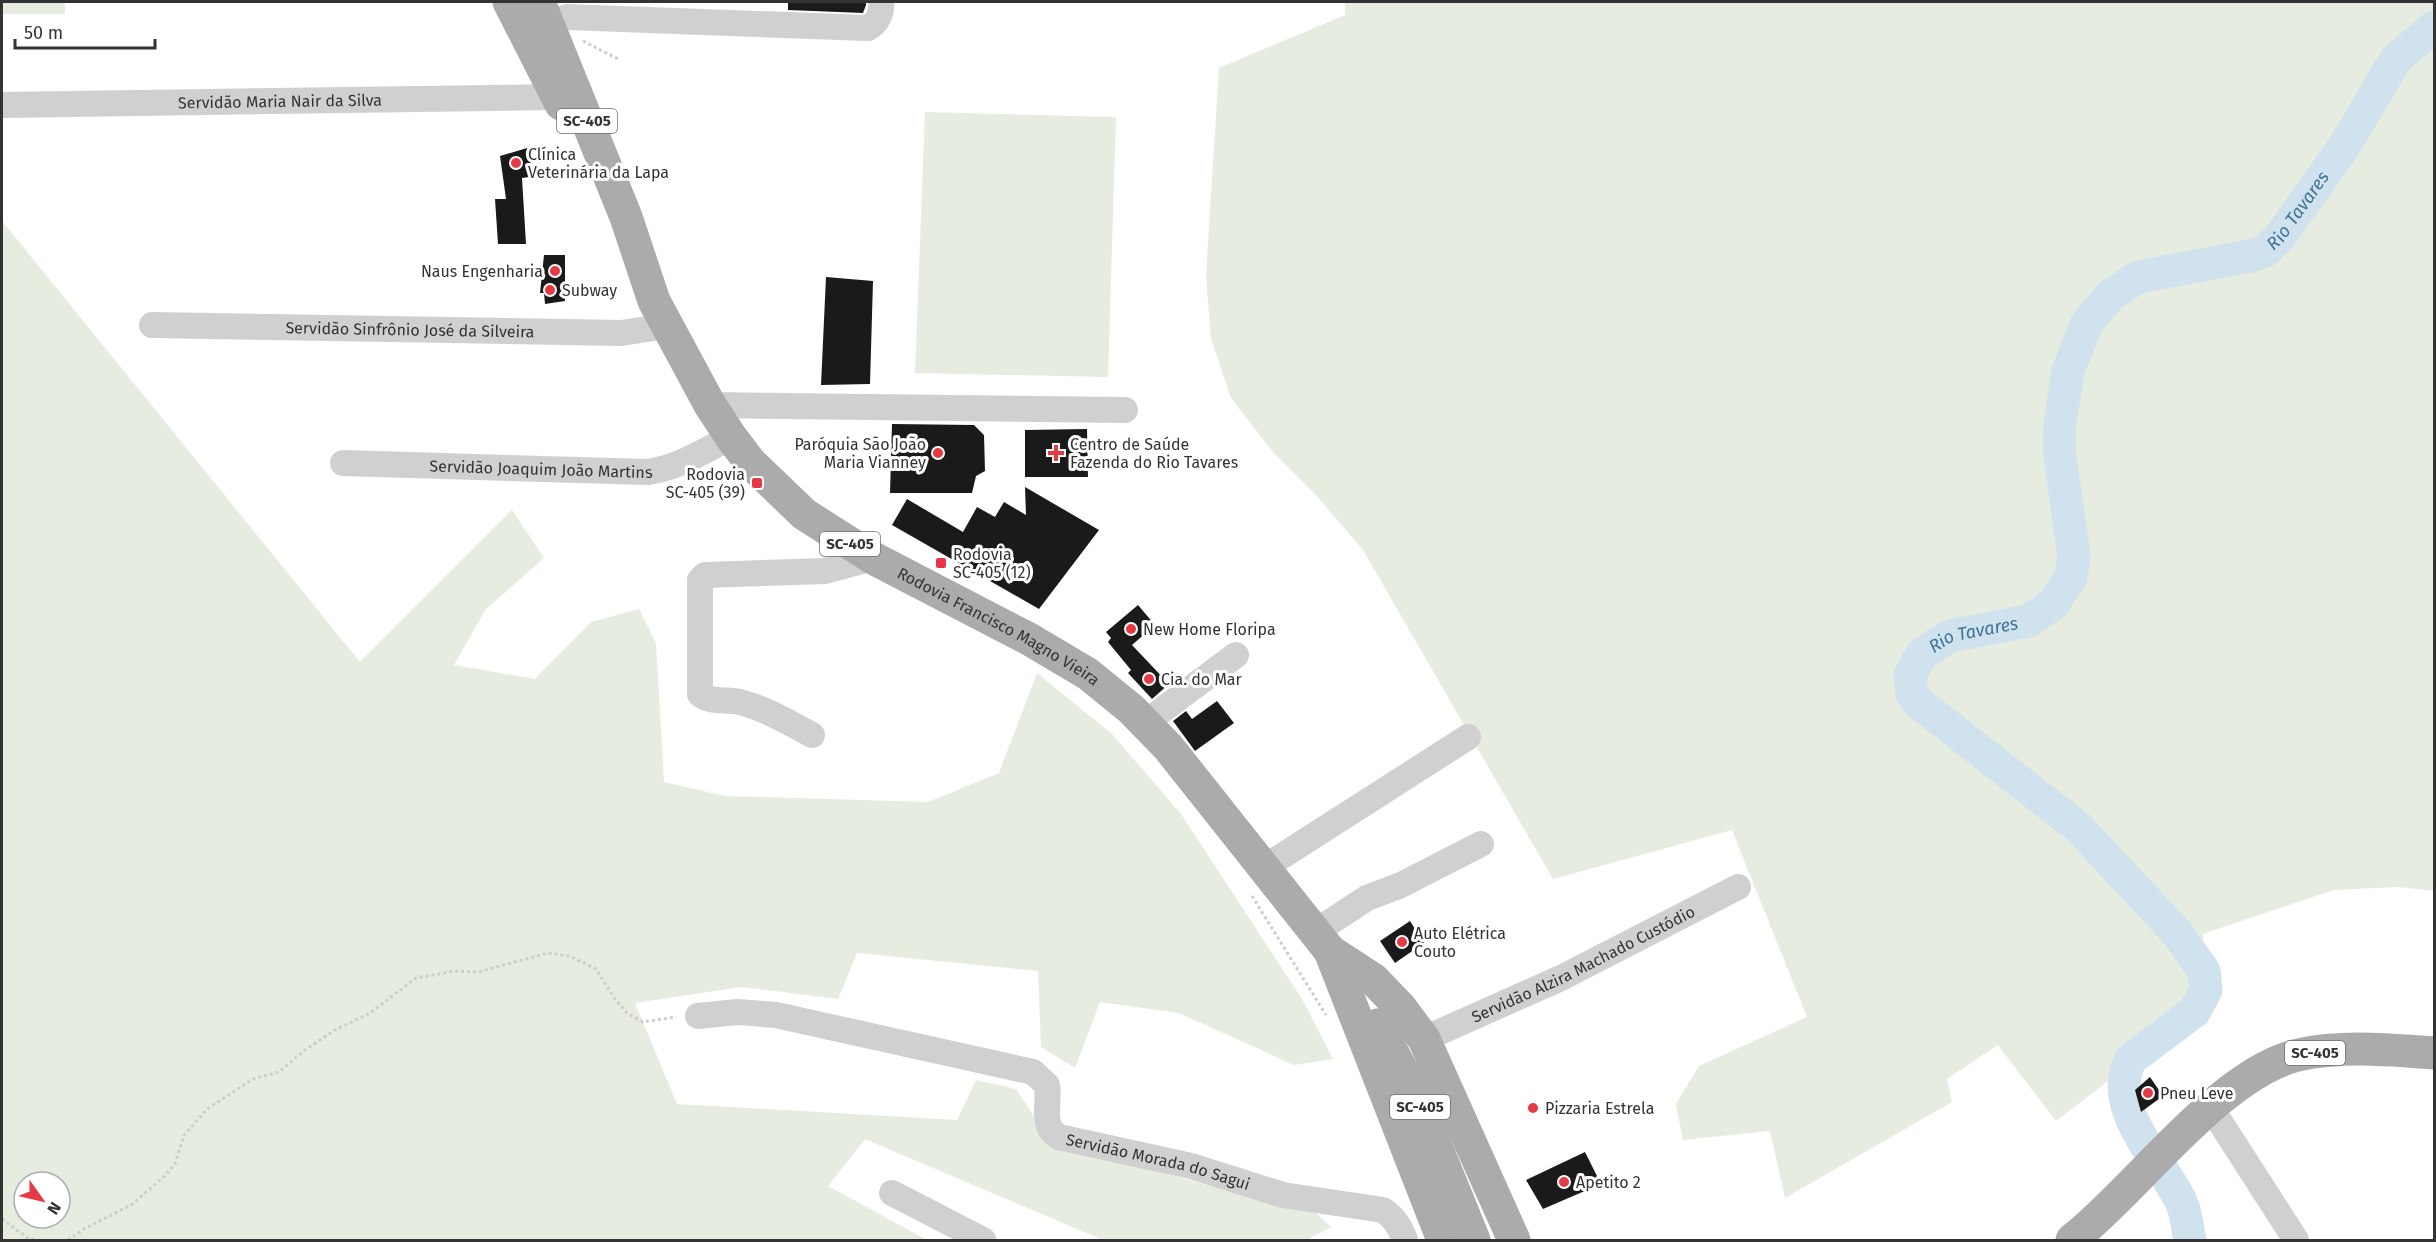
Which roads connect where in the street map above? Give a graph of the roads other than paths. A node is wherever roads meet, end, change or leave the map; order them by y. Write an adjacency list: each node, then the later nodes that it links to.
1 (509, 2): 4 (main road, Rodovia Francisco Magno Vieira / SC-405)
2 (881, 2): 3 (street)
3 (551, 14): 4 (street); 7 (main road, Rodovia Francisco Magno Vieira / SC-405)
4 (536, 58): 5 (main road, Rodovia Francisco Magno Vieira / SC-405)
5 (557, 97): 6 (street, Servidão Maria Nair da Silva); 7 (main road, Rodovia Francisco Magno Vieira / SC-405)
6 (2, 105)
7 (626, 217): 9 (main road, Rodovia Francisco Magno Vieira / SC-405)
8 (152, 325): 9 (street, Servidão Sinfrônio José da Silveira)
9 (667, 326): 10 (main road, Rodovia Francisco Magno Vieira / SC-405)
10 (710, 405): 11 (street); 12 (main road, Rodovia Francisco Magno Vieira / SC-405)
11 (1125, 410)
12 (731, 436): 13 (street, Servidão Joaquim João Martins); 14 (main road, Rodovia Francisco Magno Vieira / SC-405)
13 (344, 463)
14 (873, 558): 16 (main road, Rodovia Francisco Magno Vieira / SC-405); 17 (street)
15 (1236, 655): 16 (street)
16 (1145, 723): 20 (main road, Rodovia Francisco Magno Vieira / SC-405)
17 (812, 735)
18 (1468, 737): 20 (street)
19 (1481, 844): 22 (street)
20 (1256, 878): 22 (main road, Rodovia Francisco Magno Vieira / SC-405)
21 (1738, 887): 24 (street, Servidão Alzira Machado Custódio)
22 (1323, 941): 24 (main road, Rodovia Francisco Magno Vieira / SC-405); 31 (main road, Rodovia Francisco Magno Vieira); 32 (main road, SC-405)
23 (698, 1016): 30 (street, Servidão Morada do Sagui)
24 (1424, 1039): 33 (main road, Rodovia Francisco Magno Vieira / SC-405)
25 (2434, 1053): 26 (main road, SC-405)
26 (2211, 1108): 28 (main road, SC-405); 34 (street)
27 (892, 1193): 29 (street)
28 (2079, 1238)
29 (983, 1240)
30 (1405, 1240)
31 (1443, 1240)
32 (1474, 1240)
33 (1514, 1240)
34 (2296, 1240)

